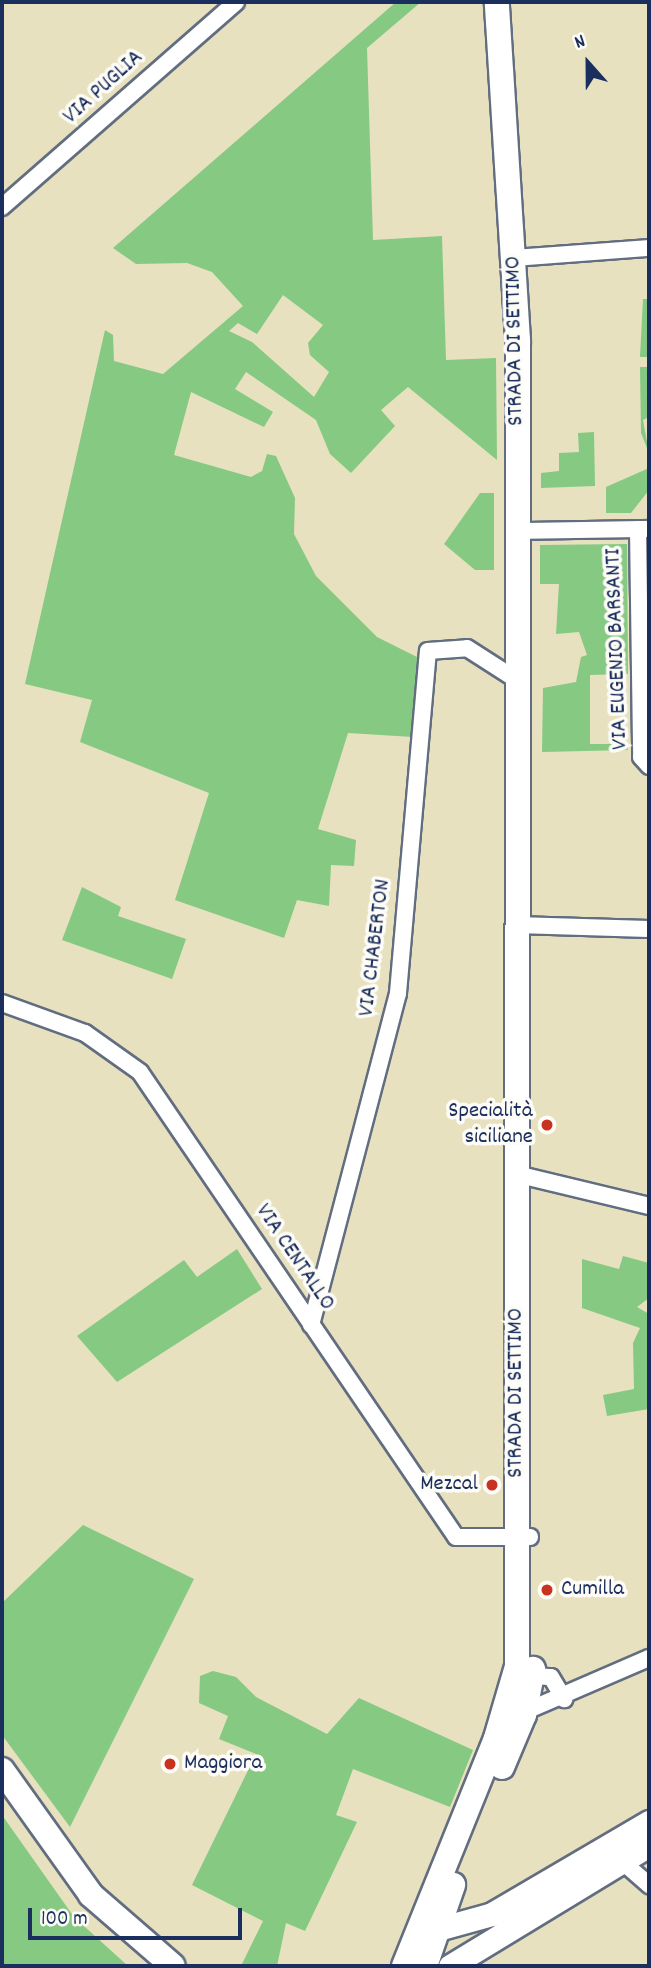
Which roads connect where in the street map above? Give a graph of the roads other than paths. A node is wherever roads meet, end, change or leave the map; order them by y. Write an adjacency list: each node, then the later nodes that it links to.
1 (236, 2): 3 (street, VIA PUGLIA)
2 (497, 2): 5 (main road, STRADA DI SETTIMO)
3 (2, 207)
4 (649, 248): 5 (street)
5 (515, 258): 7 (main road, STRADA DI SETTIMO)
6 (643, 529): 7 (street); 9 (street, VIA EUGENIO BARSANTI)
7 (519, 531): 8 (main road, STRADA DI SETTIMO)
8 (520, 682): 10 (main road, STRADA DI SETTIMO); 15 (street, VIA CHABERTON)
9 (649, 766)
10 (522, 925): 11 (street); 13 (main road, STRADA DI SETTIMO)
11 (649, 929)
12 (2, 1003): 15 (street, VIA CENTALLO)
13 (523, 1174): 14 (street); 16 (main road, STRADA DI SETTIMO)
14 (649, 1206)
15 (311, 1325): 16 (street, VIA CENTALLO)
16 (524, 1538): 18 (main road, STRADA DI SETTIMO)
17 (649, 1658): 19 (street)
18 (524, 1675): 19 (street); 20 (main road, STRADA DI SETTIMO)
19 (564, 1699): 20 (street)
20 (514, 1715): 26 (main road, STRADA DI SETTIMO); 28 (main road, STRADA DI SETTIMO)
21 (2, 1770): 29 (main road)
22 (649, 1822): 24 (main road)
23 (649, 1845): 24 (main road)
24 (614, 1854): 25 (street); 27 (main road); 32 (main road)
25 (649, 1885)
26 (450, 1894): 27 (main road); 28 (main road, STRADA DI SETTIMO)
27 (481, 1918): 28 (main road)
28 (428, 1933): 30 (main road); 31 (main road)
29 (173, 1966)
30 (404, 1966)
31 (425, 1966)
32 (450, 1966)

